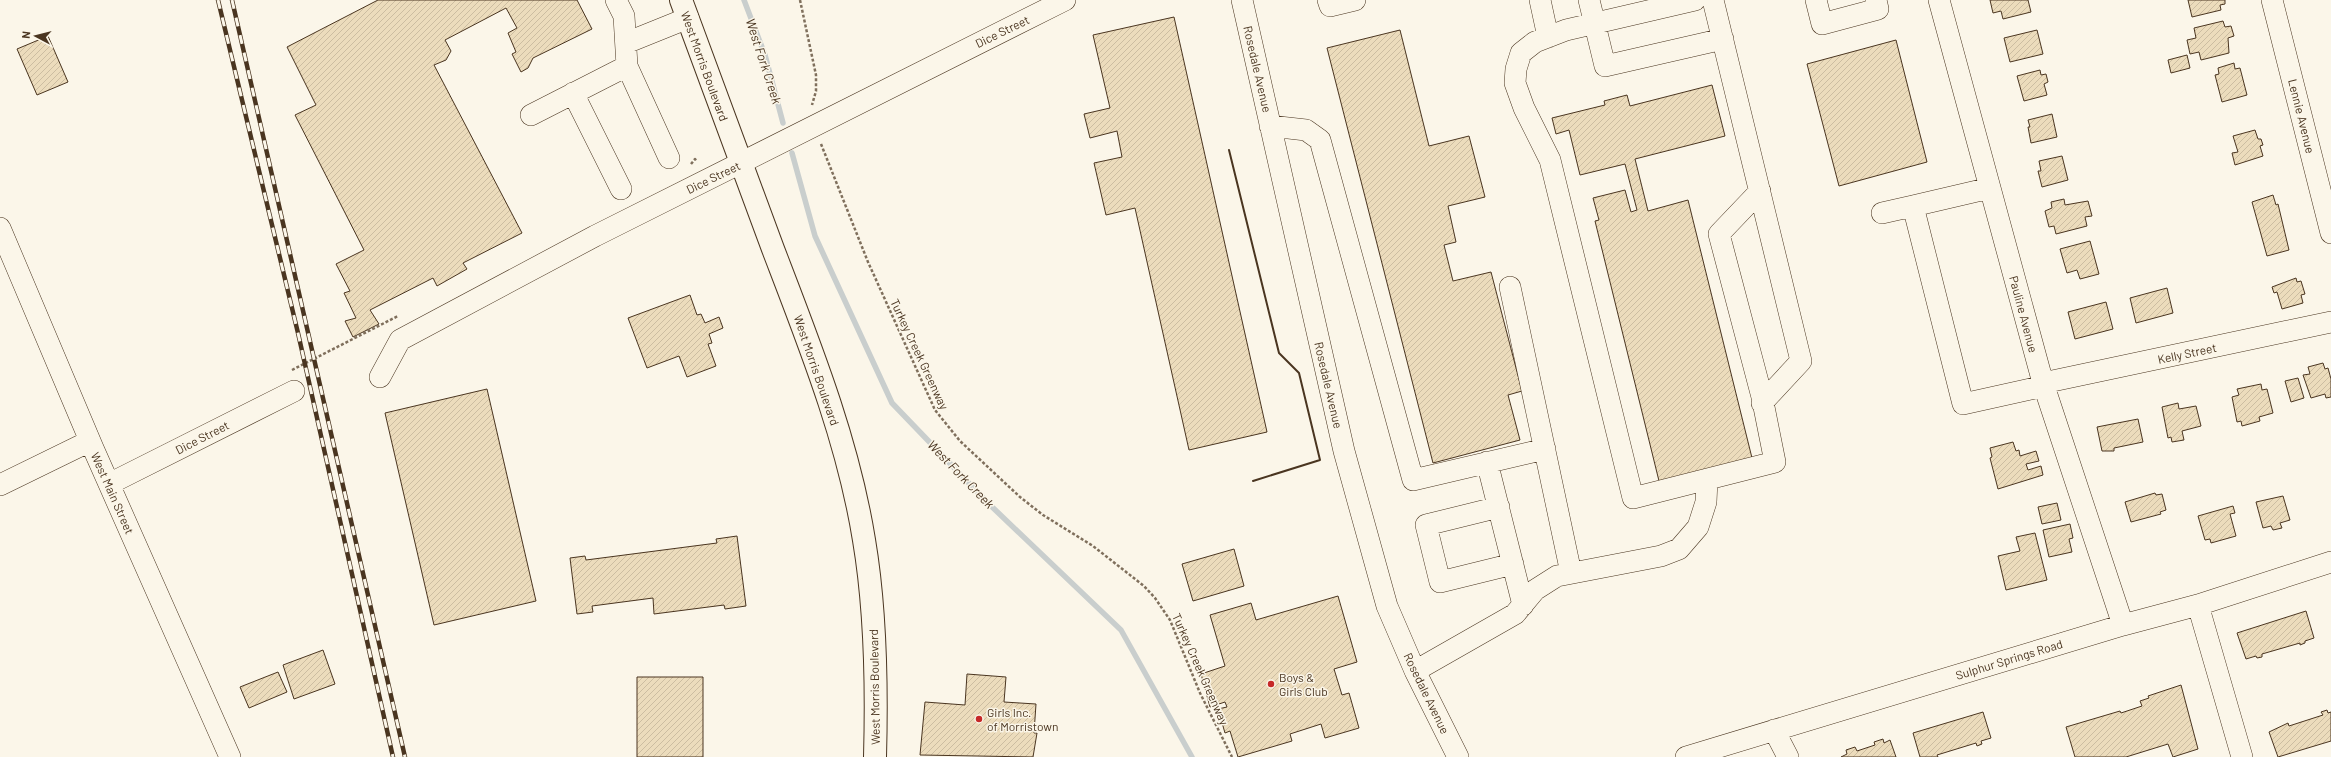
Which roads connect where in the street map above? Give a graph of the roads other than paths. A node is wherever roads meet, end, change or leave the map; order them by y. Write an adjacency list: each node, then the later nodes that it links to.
1 (616, 0): 18 (street)
2 (1065, 0): 24 (street, Dice Street)
3 (1242, 0): 22 (street, Rosedale Avenue)
4 (1328, 0): 5 (street)
5 (1355, 0)
6 (1540, 0): 16 (street)
7 (1589, 0): 15 (street)
8 (1695, 0): 15 (street)
9 (1713, 0): 17 (street)
10 (1816, 0): 11 (street)
11 (1876, 0)
12 (1939, 0): 25 (street, Pauline Avenue)
13 (2272, 0): 31 (street, Lennie Avenue)
14 (684, 9): 18 (street); 24 (main road, West Morris Boulevard)
15 (1595, 23): 16 (street); 17 (street)
16 (1548, 36): 41 (street)
17 (1723, 39): 27 (street)
18 (626, 43): 19 (street)
19 (627, 66): 20 (street); 23 (street)
20 (573, 93): 21 (street); 26 (street)
21 (531, 115)
22 (1270, 126): 40 (street); 51 (street, Rosedale Avenue)
23 (669, 158)
24 (741, 163): 34 (street, Dice Street); 54 (main road, West Morris Boulevard)
25 (1990, 188): 28 (street); 35 (street, Pauline Avenue)
26 (621, 189)
27 (1760, 192): 37 (street); 37 (street)
28 (1913, 206): 29 (street); 35 (street, Kelly Street)
29 (1882, 213)
30 (0, 228): 38 (street, West Main Street)
31 (2331, 233)
32 (1510, 287): 39 (street)
33 (2331, 322): 35 (street, Kelly Street)
34 (380, 376)
35 (2044, 385): 50 (street, Pauline Avenue)
36 (294, 391): 42 (street, Dice Street)
37 (1762, 403): 41 (street)
38 (90, 441): 42 (street, West Main Street); 43 (street)
39 (1545, 449): 40 (street); 47 (street)
40 (1487, 462): 44 (street)
41 (1707, 479): 47 (street)
42 (109, 484): 53 (street, West Main Street)
43 (0, 485)
44 (1499, 507): 46 (street); 46 (street)
45 (2331, 562): 49 (street, Sulphur Springs Road)
46 (1513, 564): 48 (street)
47 (1571, 573): 48 (street)
48 (1523, 605): 51 (street)
49 (2198, 605): 50 (street, Sulphur Springs Road); 58 (street)
50 (2123, 625): 52 (street, Sulphur Springs Road)
51 (1415, 671): 55 (street, Rosedale Avenue)
52 (1774, 730): 56 (street, Sulphur Springs Road); 57 (street)
53 (230, 757)
54 (875, 757)
55 (1458, 757)
56 (1686, 757)
57 (1788, 757)
58 (2242, 757)

